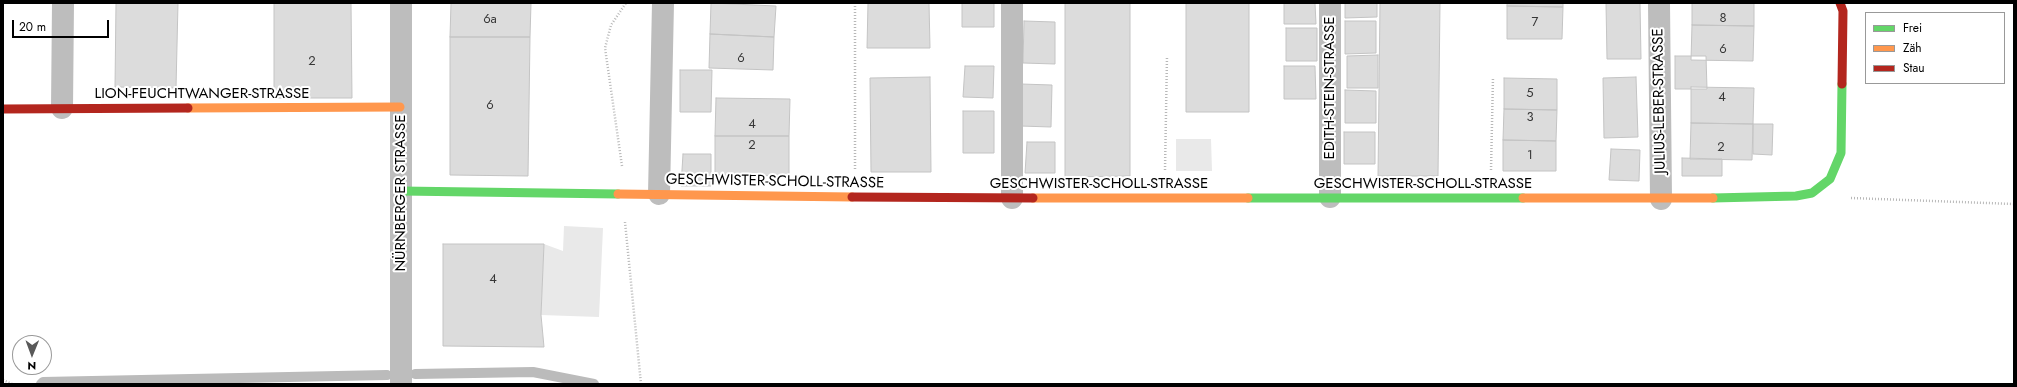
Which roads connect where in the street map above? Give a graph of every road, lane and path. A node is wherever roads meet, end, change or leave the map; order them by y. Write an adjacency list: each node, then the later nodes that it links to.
1 (63, 3): 13 (street)
2 (402, 3): 12 (street, NÜRNBERGER STRASSE)
3 (626, 3): 16 (path)
4 (663, 3): 17 (street)
5 (855, 3): 19 (path)
6 (1012, 3): 20 (street)
7 (1330, 3): 18 (street, EDITH-STEIN-STRASSE)
8 (1659, 3): 24 (street, JULIUS-LEBER-STRASSE)
9 (1840, 3): 24 (street, GESCHWISTER-SCHOLL-STRASSE)
10 (1167, 56): 23 (path)
11 (1493, 77): 21 (path)
12 (400, 107): 13 (street, LION-FEUCHTWANGER-STRASSE); 15 (street, NÜRNBERGER STRASSE)
13 (62, 108): 14 (street, LION-FEUCHTWANGER-STRASSE)
14 (3, 109)
15 (401, 191): 16 (street, GESCHWISTER-SCHOLL-STRASSE); 28 (street, NÜRNBERGER STRASSE)
16 (624, 194): 17 (street, GESCHWISTER-SCHOLL-STRASSE); 29 (path)
17 (660, 194): 19 (street, GESCHWISTER-SCHOLL-STRASSE)
18 (1330, 197): 21 (street, GESCHWISTER-SCHOLL-STRASSE); 23 (street, GESCHWISTER-SCHOLL-STRASSE)
19 (855, 198): 20 (street, GESCHWISTER-SCHOLL-STRASSE)
20 (1012, 198): 23 (street, GESCHWISTER-SCHOLL-STRASSE)
21 (1490, 198): 24 (street, GESCHWISTER-SCHOLL-STRASSE)
22 (1843, 198): 25 (path)
23 (1164, 199)
24 (1661, 199)
25 (2014, 204)
26 (3, 380): 27 (path)
27 (12, 384)
28 (401, 384)
29 (640, 384)

